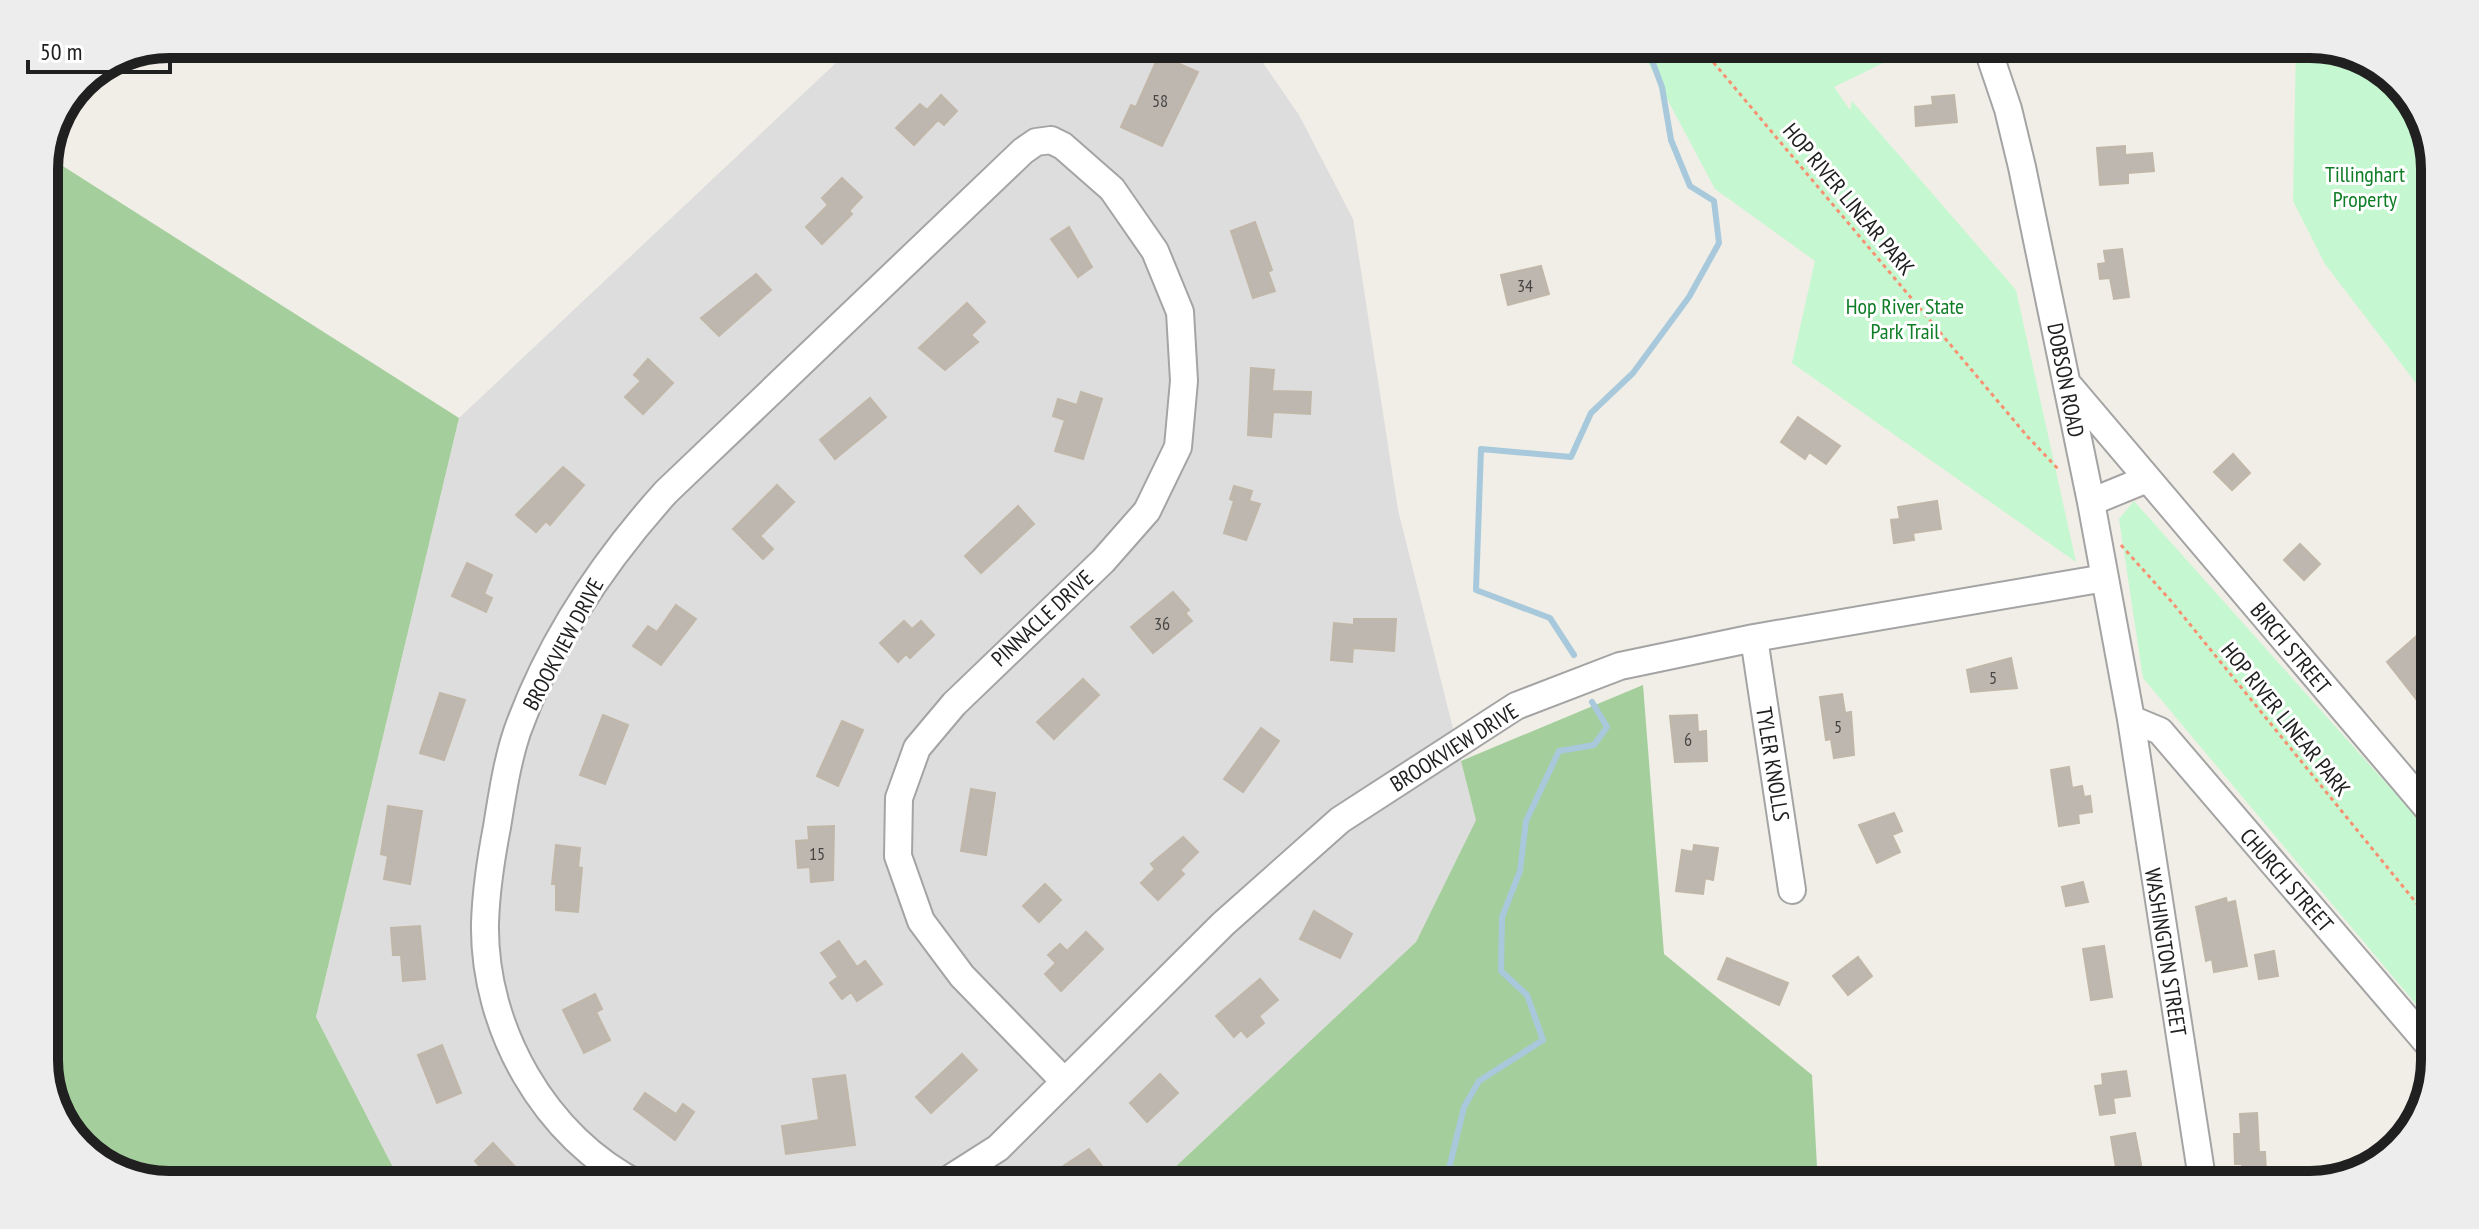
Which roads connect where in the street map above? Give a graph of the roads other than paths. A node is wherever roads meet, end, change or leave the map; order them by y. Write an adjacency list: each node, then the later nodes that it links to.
1 (1991, 58): 3 (street, DOBSON ROAD)
2 (1051, 140): 12 (street, PINNACLE DRIVE); 13 (street, BROOKVIEW DRIVE)
3 (2068, 384): 4 (street, BIRCH STREET); 5 (street, DOBSON ROAD)
4 (2147, 479): 5 (street); 9 (street, BIRCH STREET)
5 (2091, 502): 6 (street, DOBSON ROAD)
6 (2105, 578): 7 (street, BROOKVIEW DRIVE); 8 (street, DOBSON ROAD)
7 (1754, 638): 10 (street, TYLER KNOLLS); 12 (street, BROOKVIEW DRIVE)
8 (2131, 719): 11 (street, CHURCH STREET); 15 (street, WASHINGTON STREET)
9 (2421, 801)
10 (1792, 890)
11 (2421, 1036)
12 (1064, 1081): 14 (street, BROOKVIEW DRIVE)
13 (620, 1171)
14 (962, 1171)
15 (2201, 1171)

